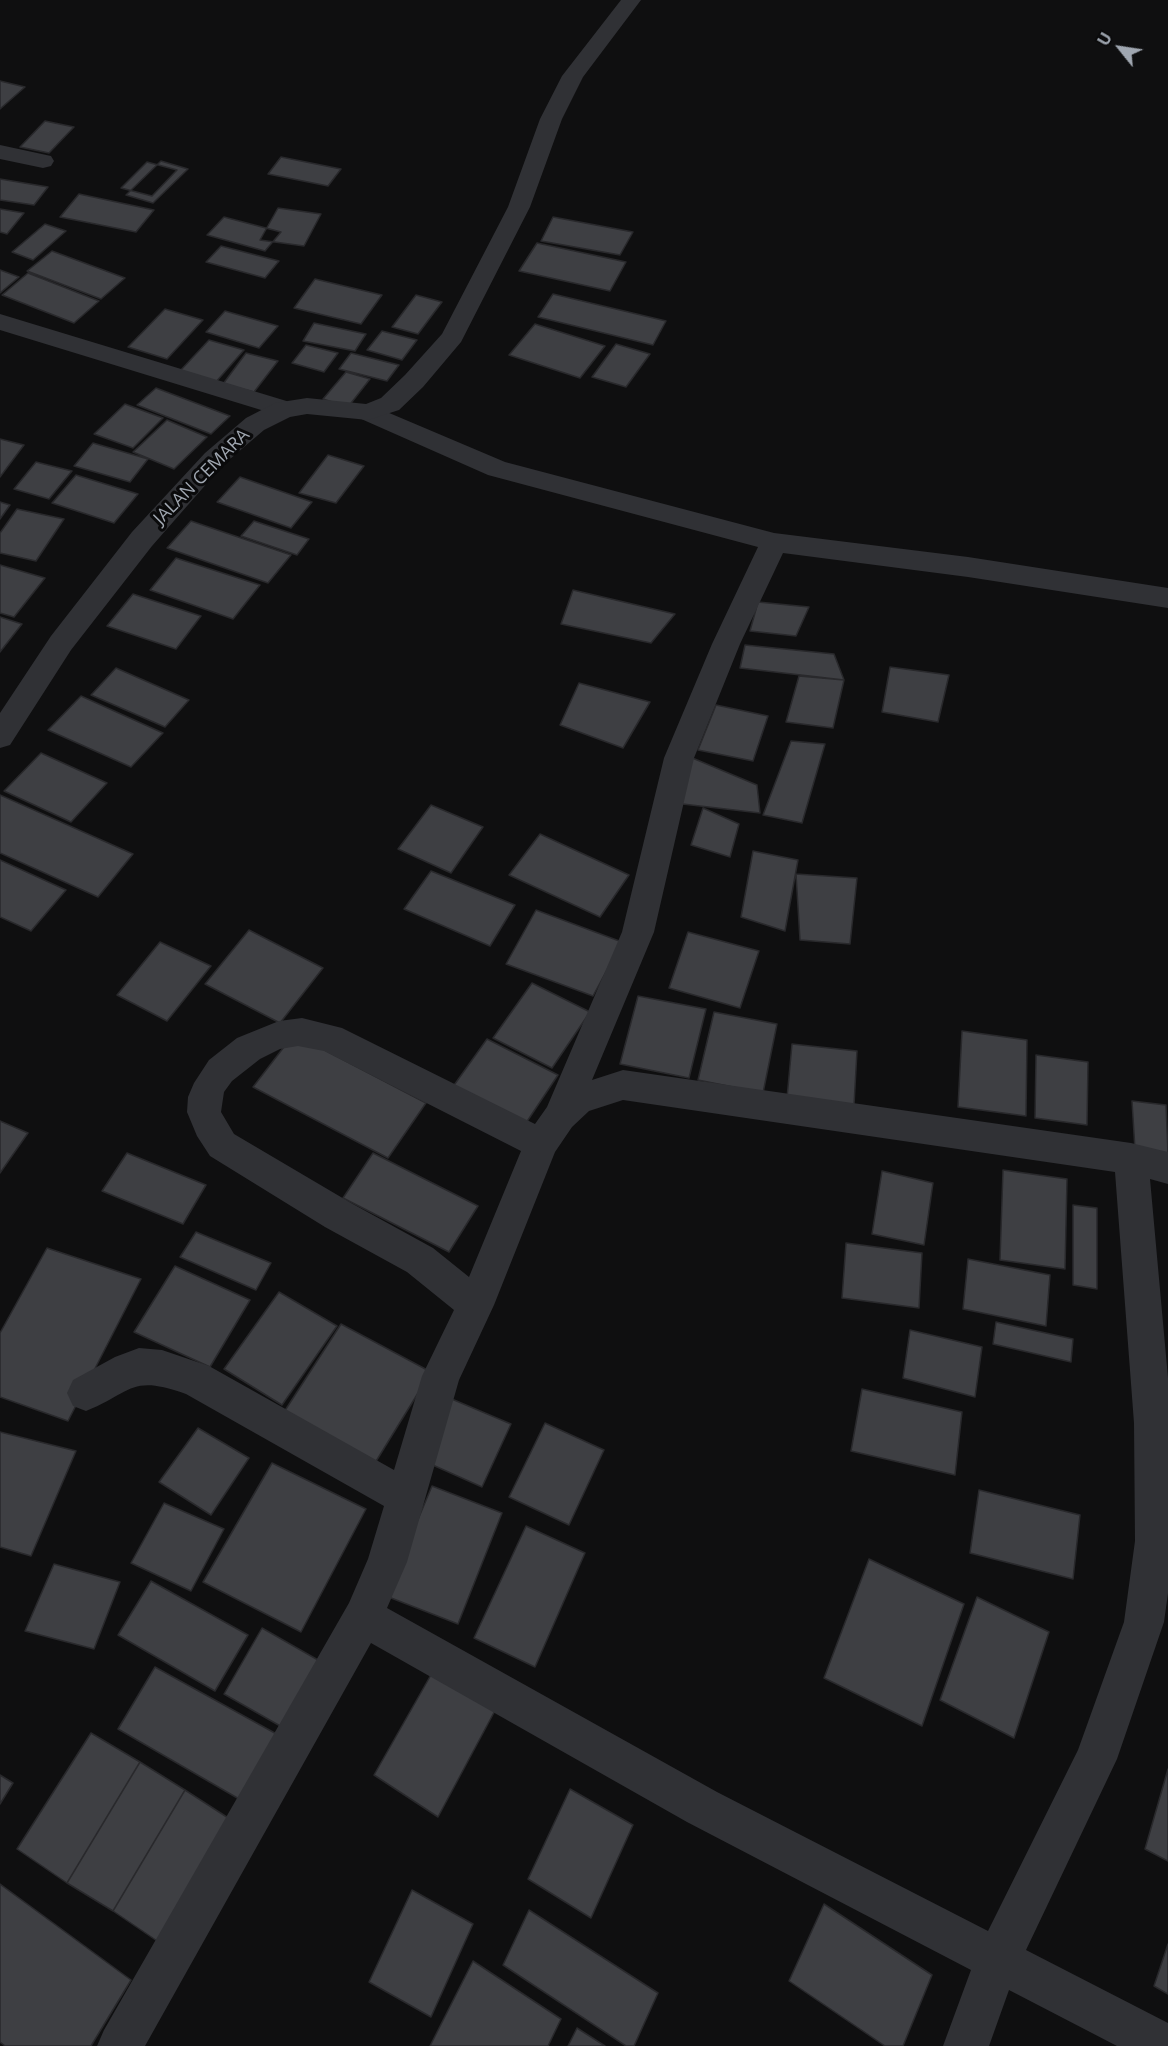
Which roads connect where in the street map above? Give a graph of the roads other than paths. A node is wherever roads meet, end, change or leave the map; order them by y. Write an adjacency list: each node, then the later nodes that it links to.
1 (631, 0): 6 (street, JALAN CEMARA)
2 (0, 152): 3 (street)
3 (43, 161)
4 (0, 322): 5 (street)
5 (284, 409): 6 (street, JALAN CEMARA); 9 (street, JALAN CEMARA)
6 (368, 411): 7 (street)
7 (774, 542): 8 (street); 10 (street)
8 (1168, 598)
9 (0, 737)
10 (551, 1130): 11 (street); 12 (street); 12 (street)
11 (1149, 1164): 16 (street)
12 (476, 1305): 14 (street)
13 (86, 1393): 14 (street)
14 (405, 1497): 15 (street)
15 (363, 1617): 16 (street); 17 (street)
16 (997, 1962): 18 (street); 19 (street)
17 (120, 2046)
18 (966, 2046)
19 (1164, 2046)

